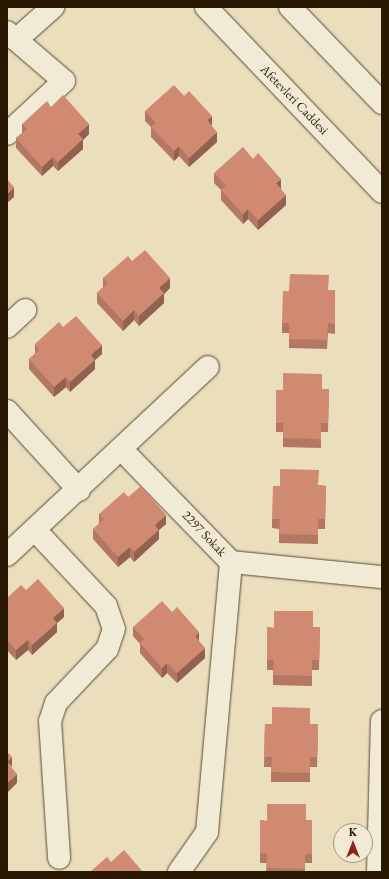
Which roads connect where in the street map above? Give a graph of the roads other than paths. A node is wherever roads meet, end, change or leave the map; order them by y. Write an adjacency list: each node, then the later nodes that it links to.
1 (53, 7): 4 (street)
2 (206, 7): 7 (street, Afetevleri Caddesi)
3 (290, 7): 5 (street)
4 (11, 36): 6 (street)
5 (382, 103)
6 (7, 134)
7 (382, 192)
8 (25, 310): 9 (street)
9 (7, 327)
10 (208, 367): 12 (street)
11 (7, 411): 13 (street)
12 (122, 450): 13 (street); 16 (street, 2297 Sokak)
13 (79, 490): 14 (street)
14 (35, 530): 15 (street); 19 (street)
15 (7, 555)
16 (231, 562): 17 (street, 2297 Sokak); 20 (street)
17 (382, 577)
18 (382, 720): 21 (street)
19 (59, 858)
20 (179, 872)
21 (378, 872)

